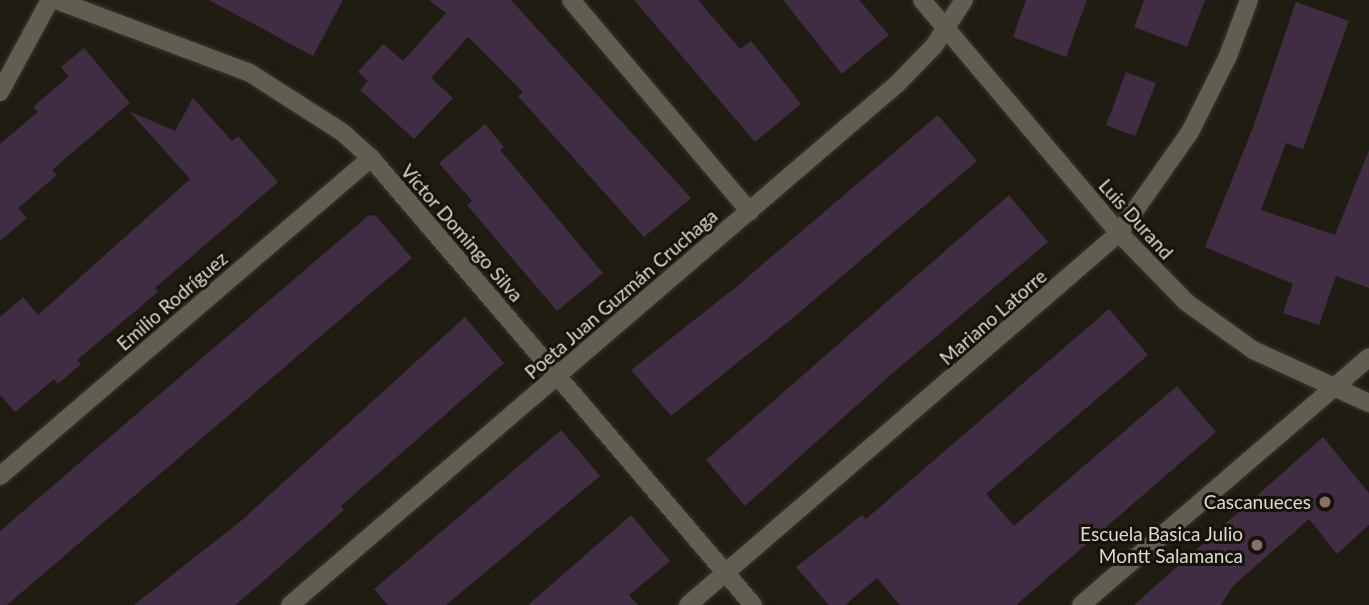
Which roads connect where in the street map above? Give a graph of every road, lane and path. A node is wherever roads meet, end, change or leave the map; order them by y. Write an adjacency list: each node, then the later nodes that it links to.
1 (50, 0): 8 (street)
2 (56, 0): 9 (street, Víctor Domingo Silva)
3 (571, 0): 10 (street)
4 (922, 0): 7 (street, Luis Durand)
5 (964, 0): 7 (street, Poeta Juan Guzmán Cruchaga)
6 (1249, 0): 11 (street, Mariano Latorre)
7 (947, 29): 10 (street, Poeta Juan Guzmán Cruchaga); 11 (street, Luis Durand)
8 (0, 92)
9 (371, 158): 13 (street, Víctor Domingo Silva); 16 (street, Emilio Rodríguez)
10 (750, 212): 13 (street, Poeta Juan Guzmán Cruchaga)
11 (1119, 233): 14 (street, Luis Durand); 17 (street, Mariano Latorre)
12 (1369, 356): 14 (street)
13 (558, 377): 17 (street, Víctor Domingo Silva); 18 (street, Poeta Juan Guzmán Cruchaga)
14 (1334, 389): 15 (street, Luis Durand); 21 (street)
15 (1369, 403)
16 (0, 476)
17 (725, 573): 19 (street, Mariano Latorre); 20 (street, Víctor Domingo Silva)
18 (290, 605)
19 (688, 605)
20 (753, 605)
21 (1082, 605)

